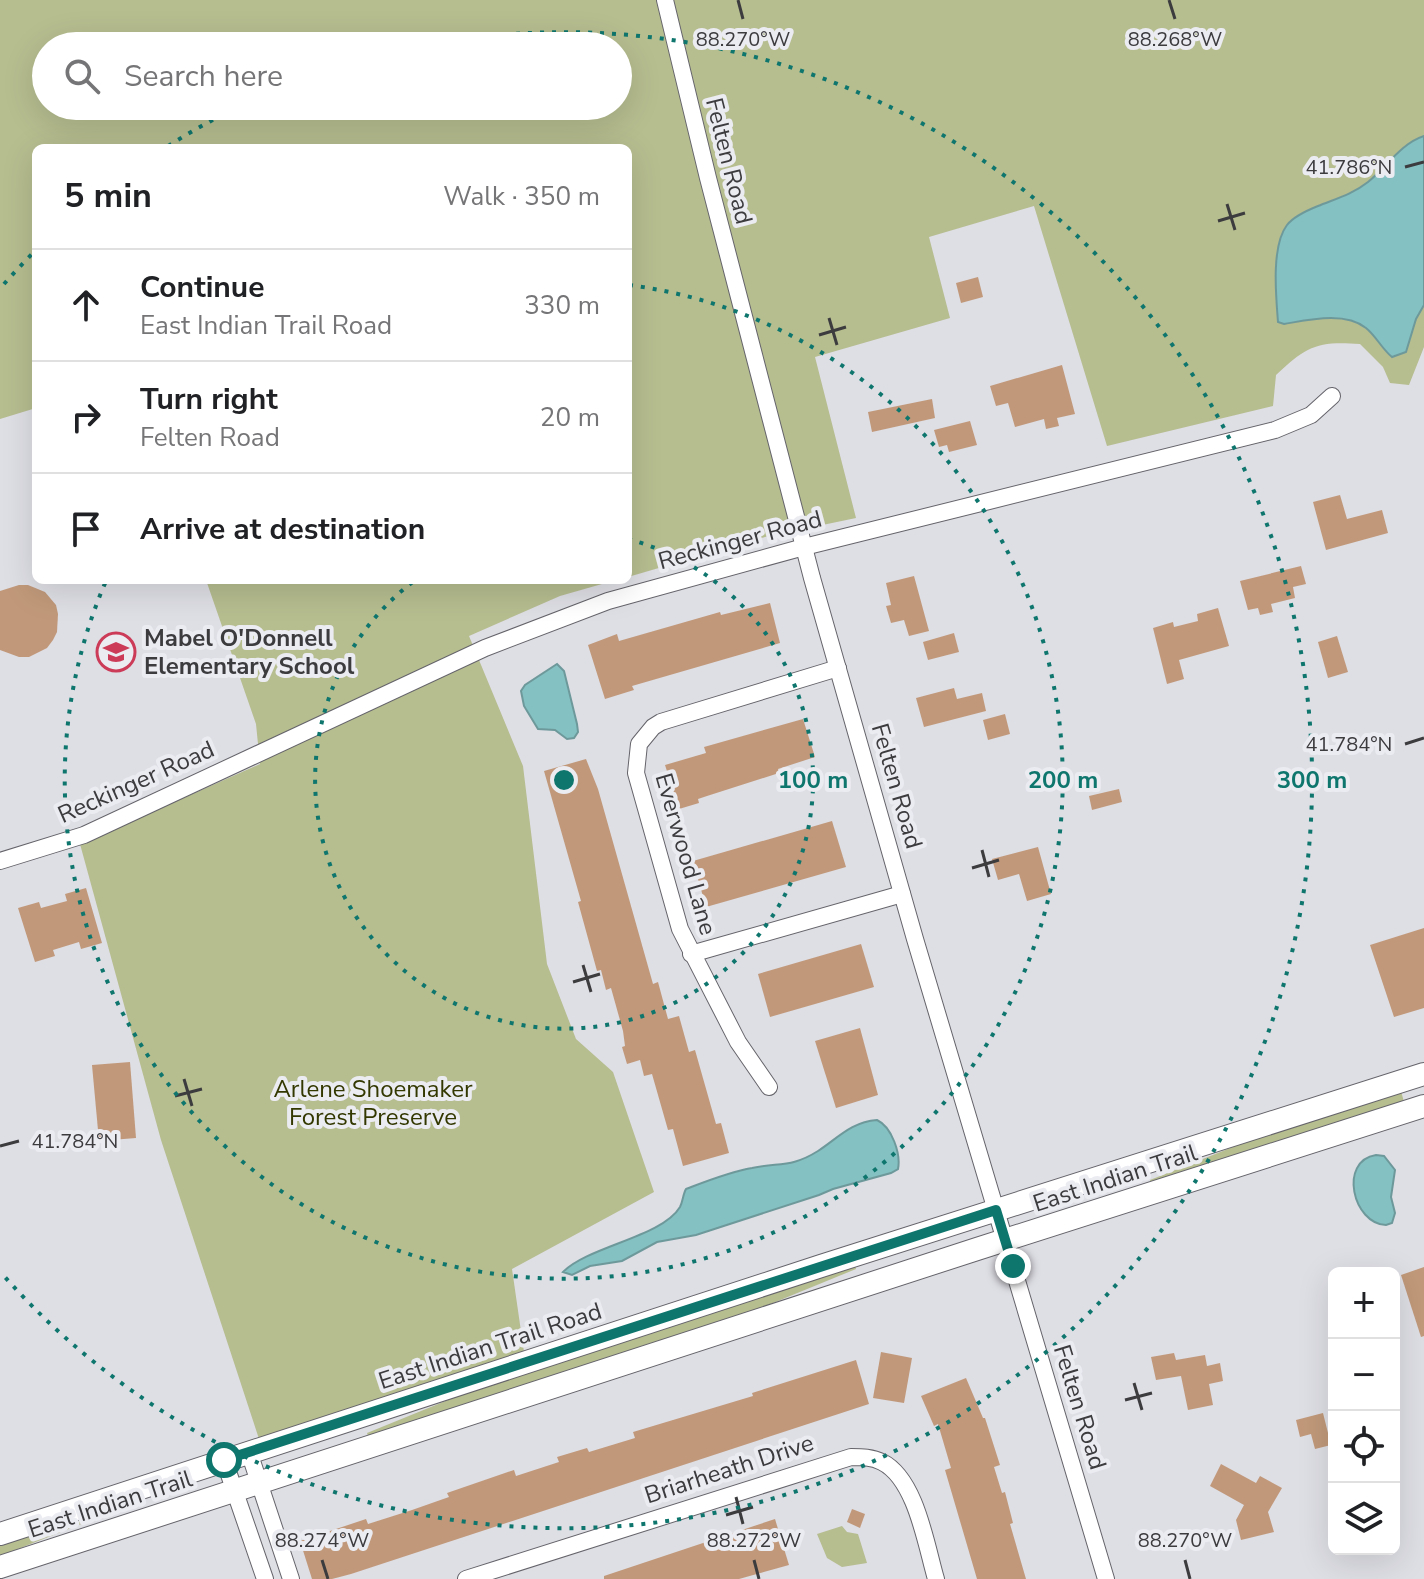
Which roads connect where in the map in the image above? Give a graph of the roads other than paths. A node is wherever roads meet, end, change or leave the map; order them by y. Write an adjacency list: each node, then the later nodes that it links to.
1 (665, 0): 3 (street, Felten Road)
2 (1332, 396): 3 (street, Reckinger Road)
3 (804, 547): 4 (street, Felten Road); 5 (street, Reckinger Road)
4 (838, 668): 6 (street, Felten Road); 7 (street, Everwood Lane)
5 (0, 861)
6 (902, 894): 7 (street, Everwood Lane); 11 (street, Felten Road)
7 (691, 954): 9 (street, Everwood Lane)
8 (1424, 1074): 11 (main road, East Indian Trail)
9 (769, 1087)
10 (1424, 1106): 12 (main road, East Indian Trail)
11 (996, 1210): 12 (street, Felten Road); 13 (main road, East Indian Trail Road)
12 (1005, 1240): 15 (main road, East Indian Trail); 23 (street, Felten Road)
13 (249, 1452): 14 (main road, East Indian Trail Road); 15 (street)
14 (224, 1460): 16 (street); 17 (main road, East Indian Trail Road)
15 (259, 1483): 16 (main road, East Indian Trail); 20 (street)
16 (235, 1491): 18 (main road, East Indian Trail); 19 (street)
17 (0, 1534)
18 (0, 1567)
19 (265, 1579)
20 (291, 1579)
21 (466, 1579): 22 (street, Briarheath Drive)
22 (936, 1579)
23 (1106, 1579)

